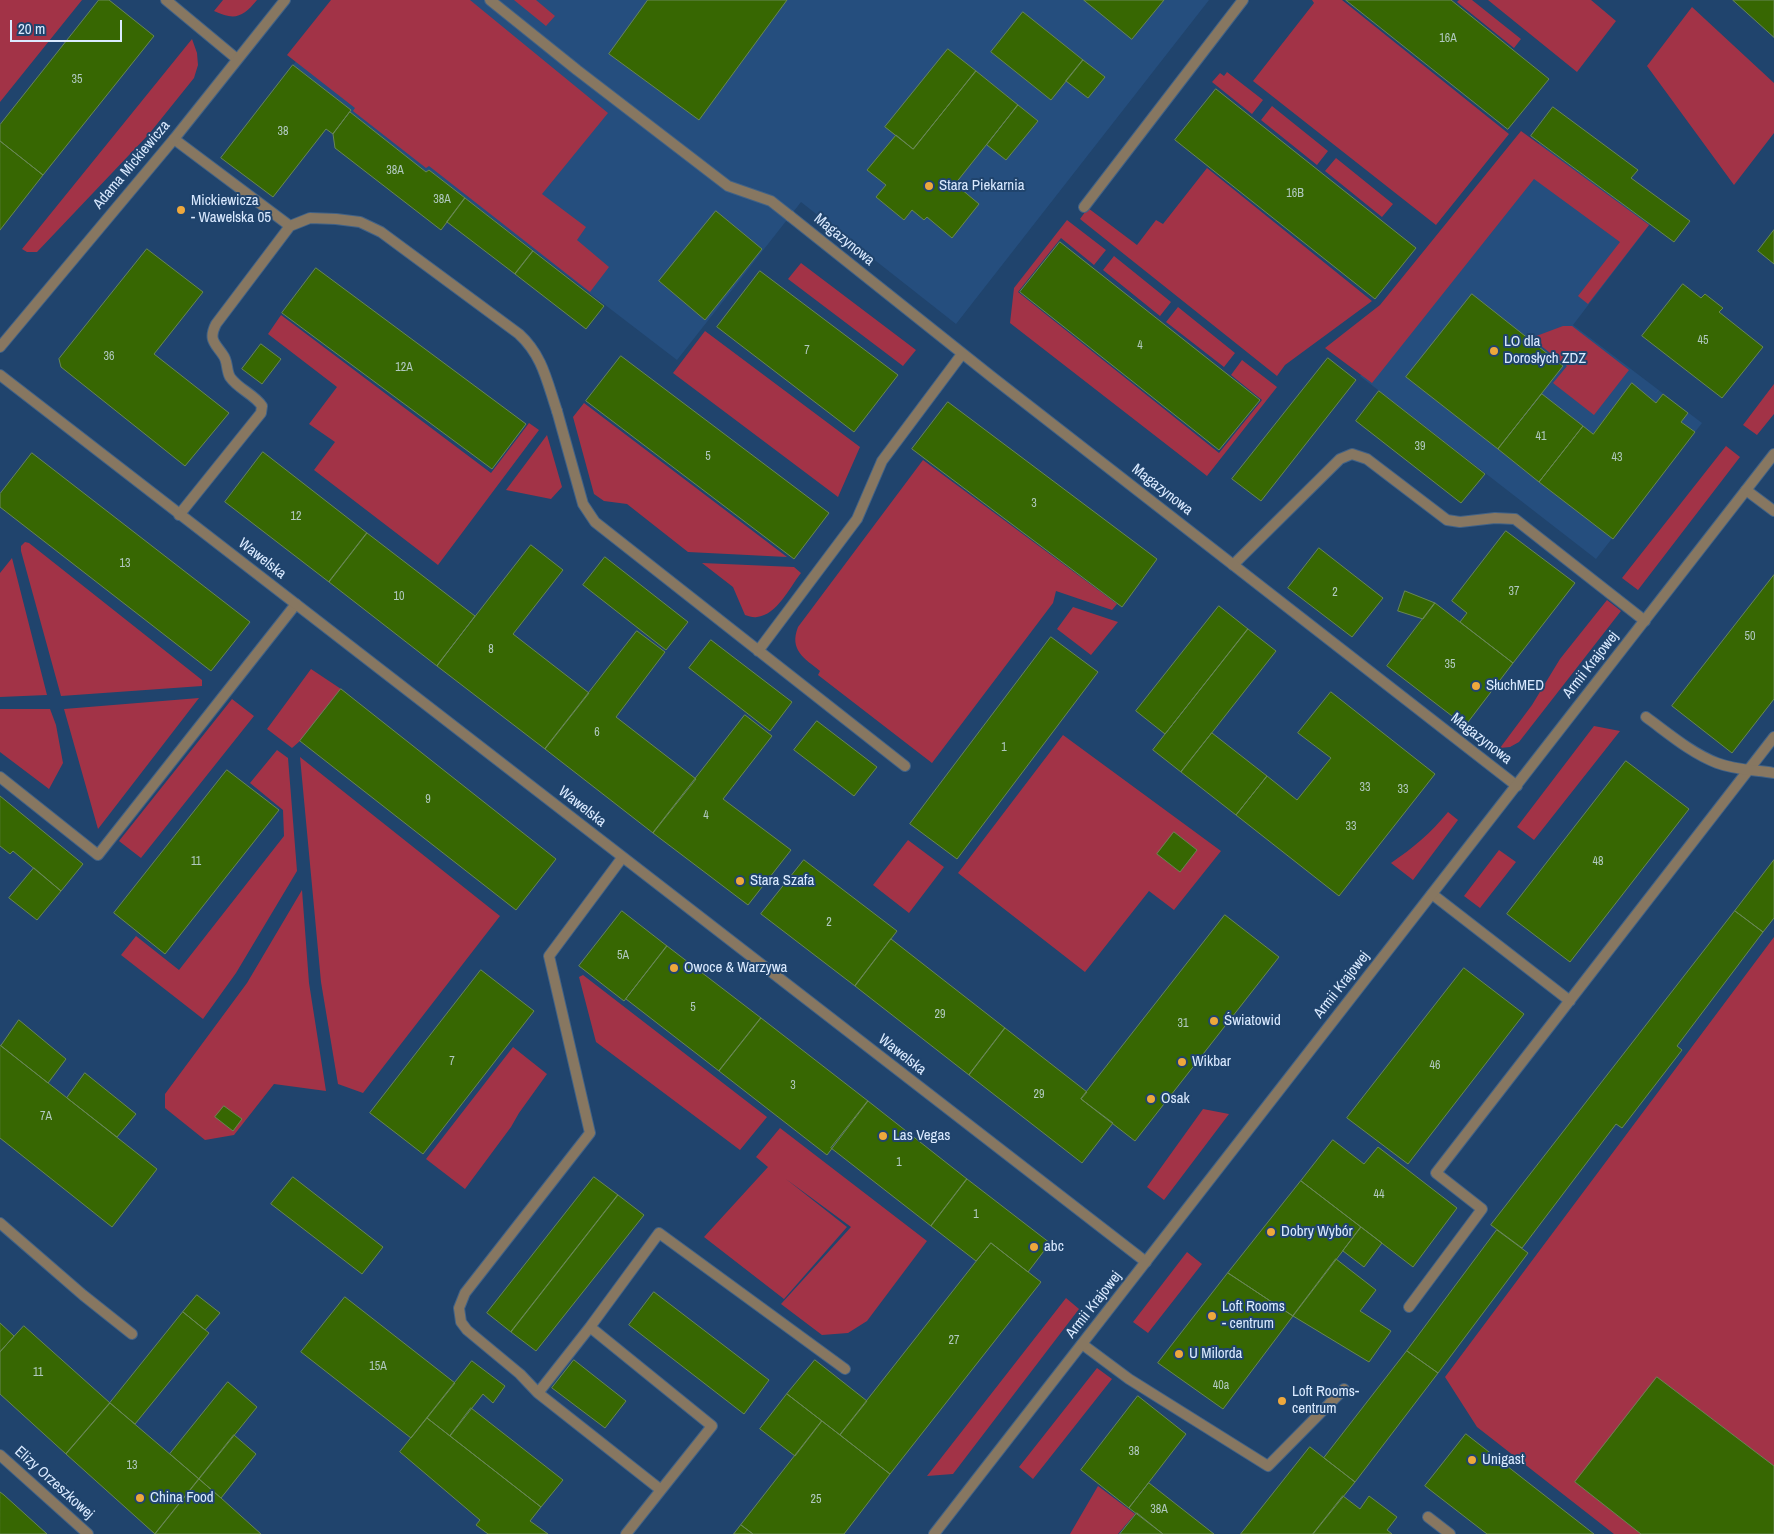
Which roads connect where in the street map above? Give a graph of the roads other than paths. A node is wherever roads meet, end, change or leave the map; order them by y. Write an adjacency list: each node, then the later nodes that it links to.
1 (166, 0): 5 (street)
2 (285, 0): 5 (street, Adama Mickiewicza)
3 (490, 0): 10 (street, Magazynowa)
4 (1244, 0): 7 (street)
5 (238, 59): 6 (street, Adama Mickiewicza)
6 (174, 139): 8 (street); 9 (street, Adama Mickiewicza)
7 (1084, 207)
8 (290, 226): 15 (street); 19 (street)
9 (0, 347)
10 (962, 354): 16 (street, Magazynowa); 19 (street)
11 (0, 375): 15 (street, Wawelska)
12 (1774, 454): 13 (street, Armii Krajowej)
13 (1746, 490): 14 (street); 18 (street, Armii Krajowej)
14 (1774, 511)
15 (180, 514): 17 (street, Wawelska)
16 (1233, 565): 18 (street); 26 (street, Magazynowa)
17 (296, 604): 25 (street); 27 (street, Wawelska)
18 (1645, 620): 26 (street, Armii Krajowej)
19 (758, 651): 22 (street)
20 (1646, 717): 23 (street)
21 (1774, 737): 23 (street)
22 (905, 766)
23 (1748, 770): 24 (street); 29 (street)
24 (1774, 773)
25 (0, 777)
26 (1517, 786): 28 (street, Armii Krajowej)
27 (622, 858): 31 (street, Wawelska); 38 (street)
28 (1432, 894): 29 (street); 31 (street, Armii Krajowej)
29 (1570, 1001): 32 (street)
30 (0, 1223): 34 (street)
31 (1146, 1262): 35 (street, Armii Krajowej)
32 (1409, 1307)
33 (590, 1326): 36 (street); 38 (street); 40 (street)
34 (132, 1334)
35 (1082, 1344): 37 (street); 44 (street, Armii Krajowej)
36 (846, 1369)
37 (1344, 1389)
38 (538, 1393): 40 (street)
39 (0, 1455): 42 (street, Elizy Orzeszkowej)
40 (661, 1490): 43 (street)
41 (1428, 1517): 45 (street)
42 (88, 1534)
43 (626, 1534)
44 (934, 1534)
45 (1450, 1534)

